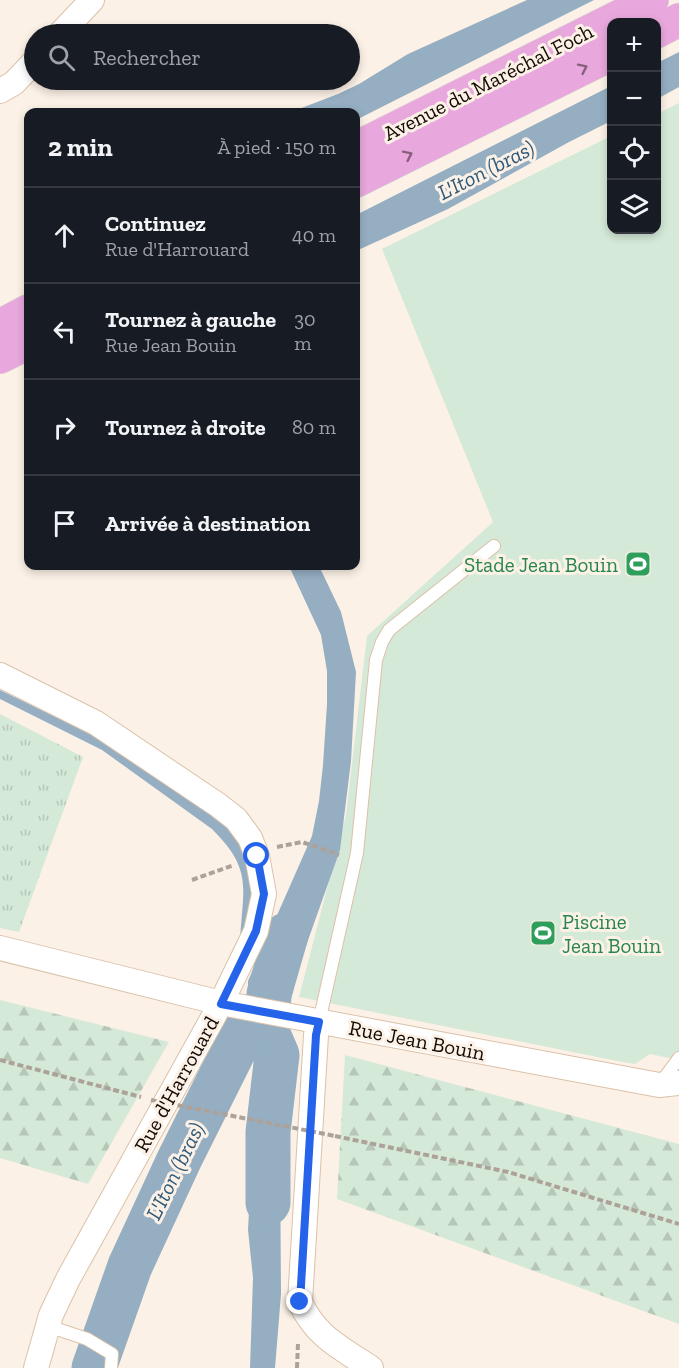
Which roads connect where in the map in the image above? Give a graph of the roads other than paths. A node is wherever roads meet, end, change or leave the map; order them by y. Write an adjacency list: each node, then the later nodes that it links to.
1 (92, 0): 4 (street)
2 (652, 0): 9 (main road, Avenue du Maréchal Foch)
3 (679, 20): 5 (main road)
4 (69, 24)
5 (661, 30)
6 (607, 56): 10 (main road, Avenue du Maréchal Foch, one-way to 6)
7 (24, 72): 8 (street)
8 (0, 91)
9 (360, 146)
10 (360, 179)
11 (24, 313): 12 (main road)
12 (0, 326)
13 (24, 345): 14 (main road)
14 (0, 357)
15 (494, 546): 19 (lane)
16 (0, 675): 18 (street, Rue d'Harrouard)
17 (0, 948): 18 (street, Rue Jean Bouin)
18 (229, 1005): 19 (street, Rue Jean Bouin); 23 (street, Rue d'Harrouard)
19 (319, 1022): 21 (street, Rue Jean Bouin); 26 (street)
20 (679, 1058): 21 (lane)
21 (669, 1084): 22 (street, Rue Jean Bouin)
22 (679, 1099)
23 (48, 1326): 24 (street, Rue d'Harrouard); 25 (lane)
24 (36, 1368)
25 (111, 1368)
26 (371, 1368)

